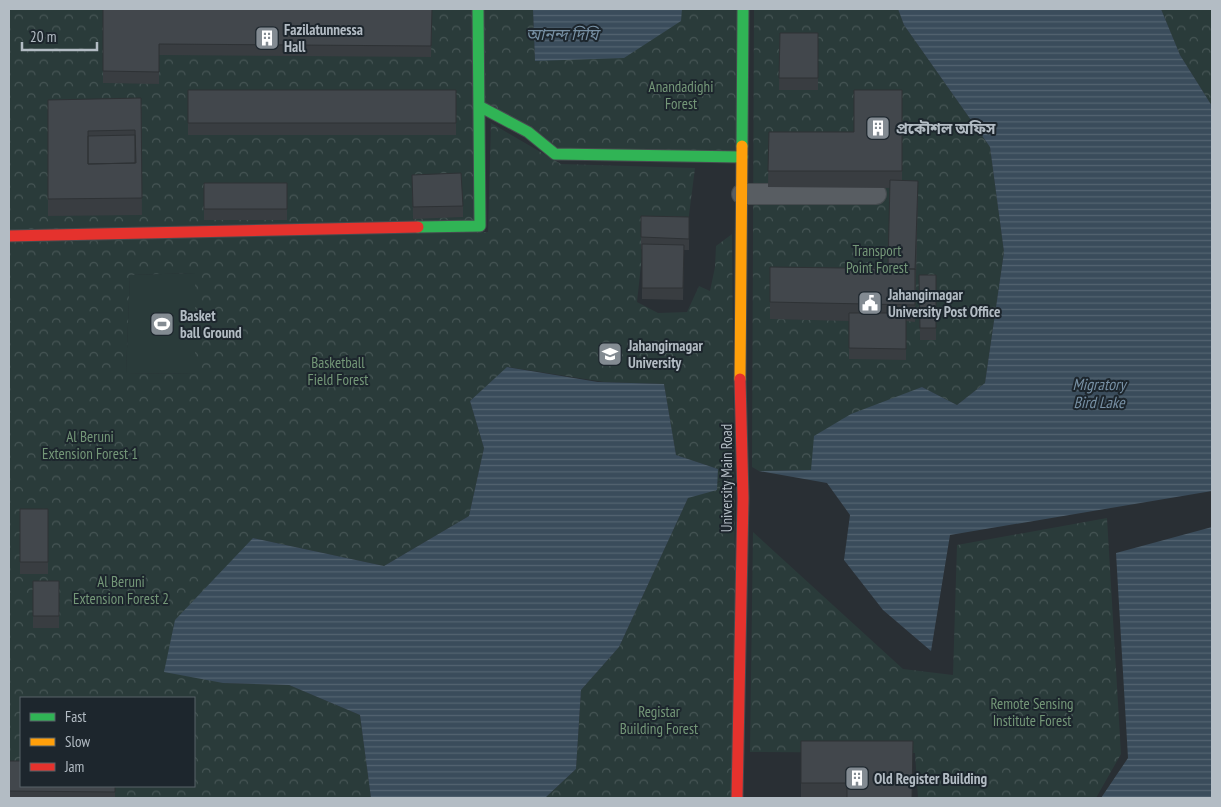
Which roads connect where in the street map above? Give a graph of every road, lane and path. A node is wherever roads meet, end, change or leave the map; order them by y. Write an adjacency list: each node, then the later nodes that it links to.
1 (478, 9): 3 (street)
2 (743, 9): 4 (street, University Main Road)
3 (479, 106): 4 (street); 7 (street)
4 (742, 157): 5 (street, University Main Road)
5 (742, 194): 6 (street); 8 (street, University Main Road)
6 (876, 194)
7 (9, 236)
8 (737, 798)

